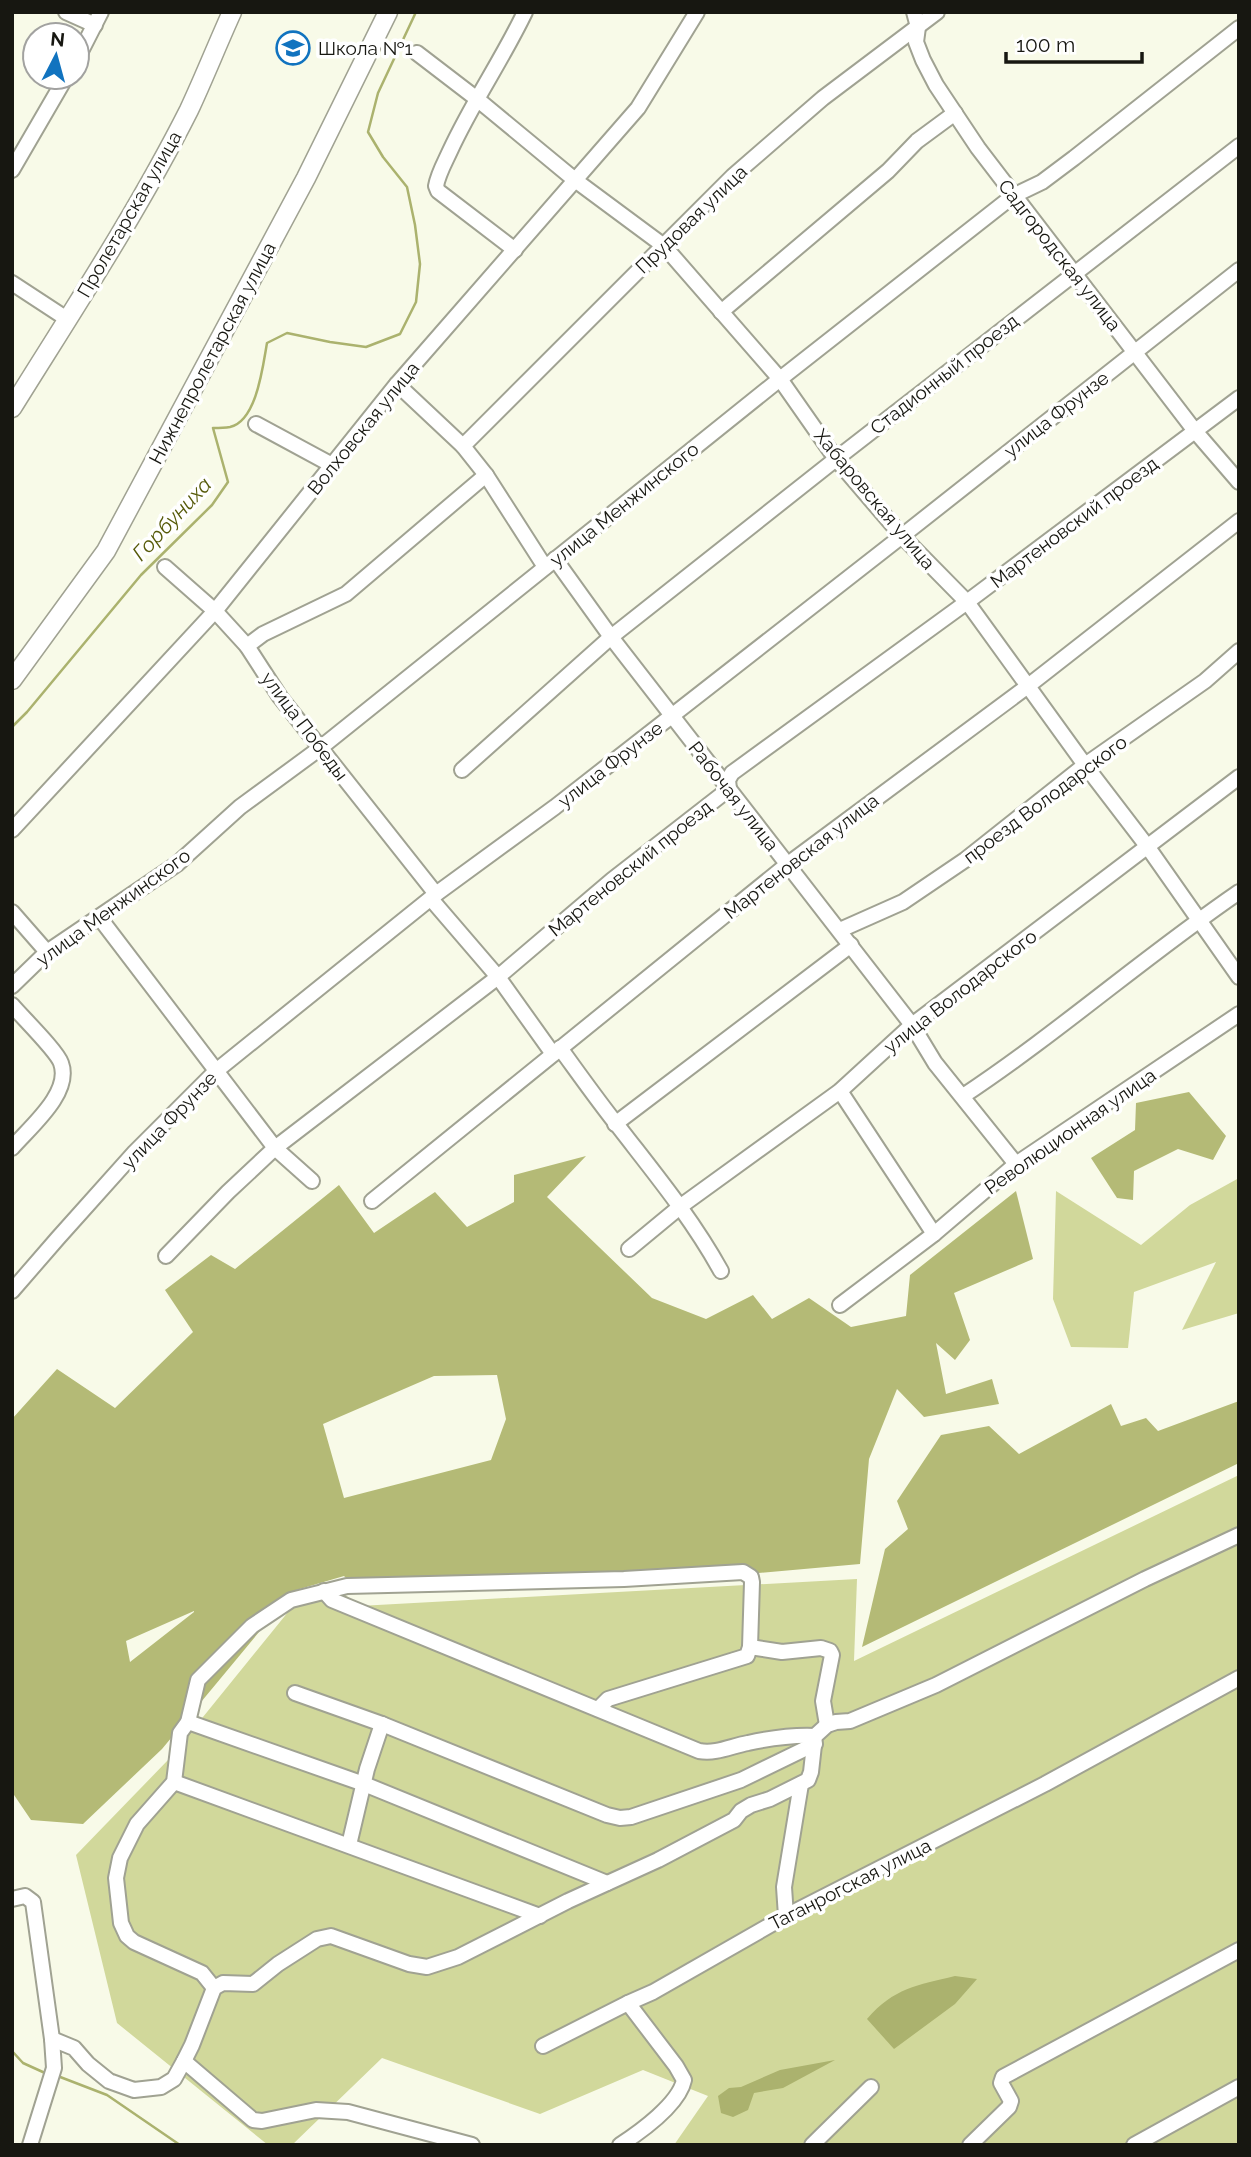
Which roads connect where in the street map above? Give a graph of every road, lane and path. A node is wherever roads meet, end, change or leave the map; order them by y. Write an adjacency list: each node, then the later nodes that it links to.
1 (66, 12): 7 (street)
2 (232, 12): 24 (main road, Пролетарская улица)
3 (388, 12): 46 (main road, Нижнепролетарская улица)
4 (524, 12): 12 (street)
5 (697, 12): 16 (street, Волховская улица)
6 (937, 12): 8 (street, Прудовая улица)
7 (98, 19)
8 (916, 20): 13 (street, Садгородская улица); 18 (street, Прудовая улица)
9 (1239, 28): 17 (street, улица Менжинского)
10 (417, 54): 12 (street, Хабаровская улица)
11 (58, 91): 15 (street)
12 (477, 99): 16 (street, Хабаровская улица); 19 (street)
13 (955, 114): 17 (street, Садгородская улица); 23 (street)
14 (1239, 146): 21 (street, Стадионный проезд)
15 (12, 170)
16 (575, 180): 18 (street, Хабаровская улица); 19 (street, Волховская улица)
17 (1013, 196): 21 (street, Садгородская улица); 26 (street, улица Менжинского)
18 (664, 246): 23 (street, Хабаровская улица); 32 (street, Прудовая улица)
19 (515, 250): 27 (street, Волховская улица)
20 (1239, 270): 25 (street, улица Фрунзе)
21 (1075, 273): 25 (street, Садгородская улица); 33 (street, Стадионный проезд)
22 (12, 283): 24 (street)
23 (721, 312): 26 (street, Хабаровская улица)
24 (67, 319): 29 (main road, Пролетарская улица)
25 (1135, 352): 31 (street, Садгородская улица); 38 (street, улица Фрунзе)
26 (780, 379): 33 (street, Хабаровская улица); 39 (street, улица Менжинского)
27 (397, 384): 32 (street, Рабочая улица); 34 (street, Волховская улица)
28 (1239, 398): 31 (street, Мартеновский проезд)
29 (12, 408)
30 (256, 424): 34 (street)
31 (1195, 431): 36 (street, Садгородская улица); 41 (street, Мартеновский проезд)
32 (463, 446): 35 (street, Рабочая улица)
33 (836, 459): 38 (street, Хабаровская улица); 43 (street, Стадионный проезд)
34 (332, 465): 42 (street, Волховская улица)
35 (486, 475): 39 (street, Рабочая улица); 44 (street)
36 (1239, 482)
37 (1239, 521): 47 (street, Мартеновская улица)
38 (902, 536): 41 (street, Хабаровская улица); 48 (street, улица Фрунзе)
39 (550, 563): 43 (street, Рабочая улица); 49 (street, улица Менжинского)
40 (165, 566): 42 (street, улица Победы)
41 (967, 602): 47 (street, Хабаровская улица); 53 (street, Мартеновский проезд)
42 (215, 611): 44 (street, улица Победы); 54 (street, Волховская улица)
43 (611, 638): 48 (street, Рабочая улица); 51 (street, Стадионный проезд)
44 (247, 646): 49 (street, улица Победы)
45 (1239, 651): 50 (street, проезд Володарского)
46 (12, 680)
47 (1028, 685): 50 (street, Хабаровская улица); 56 (street, Мартеновская улица)
48 (671, 716): 53 (street, Рабочая улица); 58 (street, улица Фрунзе)
49 (319, 749): 58 (street, улица Победы); 60 (street, улица Менжинского)
50 (1085, 765): 55 (street, Хабаровская улица); 62 (street, проезд Володарского)
51 (462, 770)
52 (1239, 777): 55 (street, улица Володарского)
53 (729, 789): 56 (street, Рабочая улица); 65 (street, Мартеновский проезд)
54 (12, 830)
55 (1147, 846): 61 (street, Хабаровская улица); 70 (street, улица Володарского)
56 (788, 864): 62 (street, Рабочая улица); 71 (street, Мартеновская улица)
57 (1239, 892): 61 (street)
58 (433, 897): 65 (street, улица Победы); 72 (street, улица Фрунзе)
59 (12, 912): 64 (street)
60 (99, 917): 64 (street, улица Менжинского); 72 (street)
61 (1198, 921): 66 (street, Хабаровская улица); 74 (street)
62 (840, 930): 63 (street, Рабочая улица)
63 (851, 946): 70 (street, Рабочая улица); 75 (street)
64 (47, 952): 67 (street, улица Менжинского)
65 (498, 977): 71 (street, улица Победы); 77 (street, Мартеновский проезд)
66 (1239, 977)
67 (12, 986)
68 (12, 1005): 76 (street)
69 (1239, 1014): 78 (street, Революционная улица)
70 (912, 1025): 73 (street, улица Володарского); 74 (street, Рабочая улица)
71 (557, 1051): 75 (street, улица Победы); 80 (street, Мартеновская улица)
72 (216, 1071): 77 (street); 86 (street, улица Фрунзе)
73 (840, 1091): 81 (street, улица Володарского); 82 (street)
74 (963, 1096): 78 (street, Рабочая улица)
75 (615, 1124): 81 (street, улица Победы)
76 (12, 1148)
77 (275, 1149): 79 (street); 84 (street, Мартеновский проезд)
78 (1016, 1164): 82 (street, Революционная улица)
79 (312, 1181)
80 (372, 1201)
81 (681, 1206): 83 (street, улица Володарского); 85 (street, улица Победы)
82 (934, 1234): 87 (street, Революционная улица)
83 (629, 1248)
84 (166, 1256)
85 (721, 1271)
86 (12, 1292)
87 (840, 1305)
88 (1239, 1535): 96 (street)
89 (324, 1591): 90 (street); 93 (street); 94 (street)
90 (750, 1647): 93 (street); 96 (street)
91 (1239, 1678): 105 (street, Таганрогская улица)
92 (295, 1693): 95 (street)
93 (598, 1709): 97 (street)
94 (188, 1722): 98 (street); 99 (street)
95 (382, 1724): 97 (street); 99 (street)
96 (827, 1725): 97 (street)
97 (815, 1740): 100 (street)
98 (174, 1782): 101 (street); 107 (street)
99 (363, 1784): 101 (street); 102 (street)
100 (801, 1784): 102 (street); 105 (street)
101 (349, 1845): 104 (street)
102 (607, 1883): 104 (street)
103 (12, 1899): 109 (street)
104 (540, 1916): 107 (street)
105 (786, 1916): 108 (street, Таганрогская улица)
106 (1239, 1950): 118 (street)
107 (214, 1988): 111 (street)
108 (628, 2003): 110 (street, Таганрогская улица); 116 (street)
109 (52, 2039): 111 (street); 114 (street)
110 (542, 2046)
111 (184, 2061): 115 (street)
112 (871, 2087): 117 (street)
113 (1239, 2087): 119 (street)
114 (30, 2145)
115 (472, 2145)
116 (620, 2145)
117 (813, 2145)
118 (970, 2145)
119 (1134, 2145)

